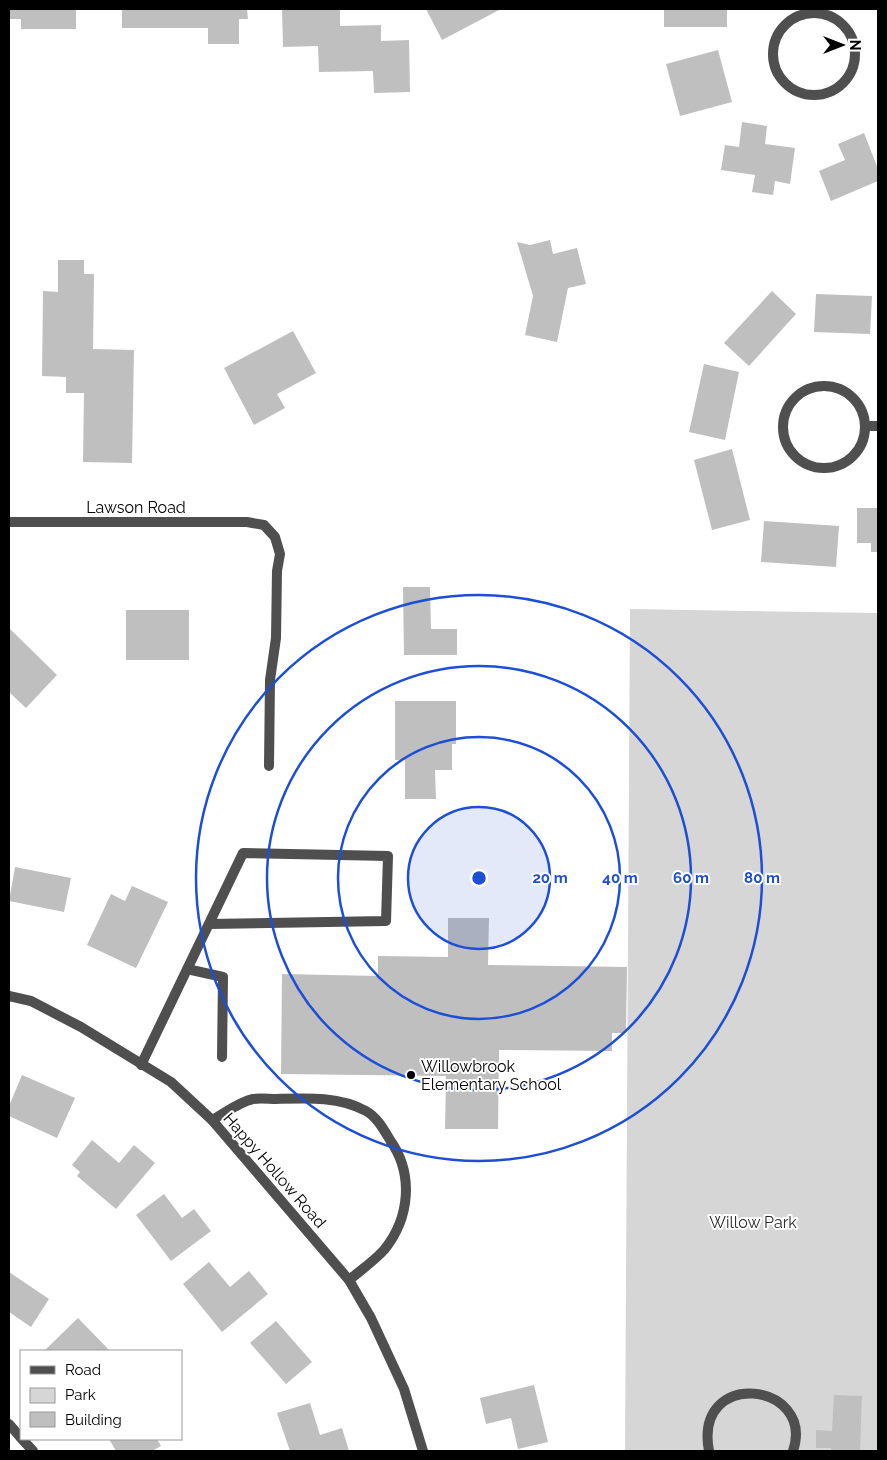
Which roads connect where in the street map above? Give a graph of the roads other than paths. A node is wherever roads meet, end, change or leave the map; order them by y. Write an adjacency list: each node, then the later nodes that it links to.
1 (816, 11): 1 (street)
2 (865, 426): 2 (street); 3 (street)
3 (878, 426)
4 (9, 522): 5 (street, Lawson Road)
5 (269, 766)
6 (209, 924): 6 (street); 7 (street)
7 (187, 969): 9 (street); 10 (street)
8 (9, 996): 10 (street, Happy Hollow Road)
9 (222, 1057)
10 (141, 1065): 11 (street, Happy Hollow Road)
11 (212, 1120): 12 (street, Happy Hollow Road); 12 (street)
12 (349, 1280): 17 (street, Happy Hollow Road)
13 (9, 1424): 14 (street)
14 (20, 1436)
15 (24, 1440): 16 (street)
16 (33, 1451)
17 (422, 1451)
18 (709, 1451): 19 (street)
19 (793, 1451)

